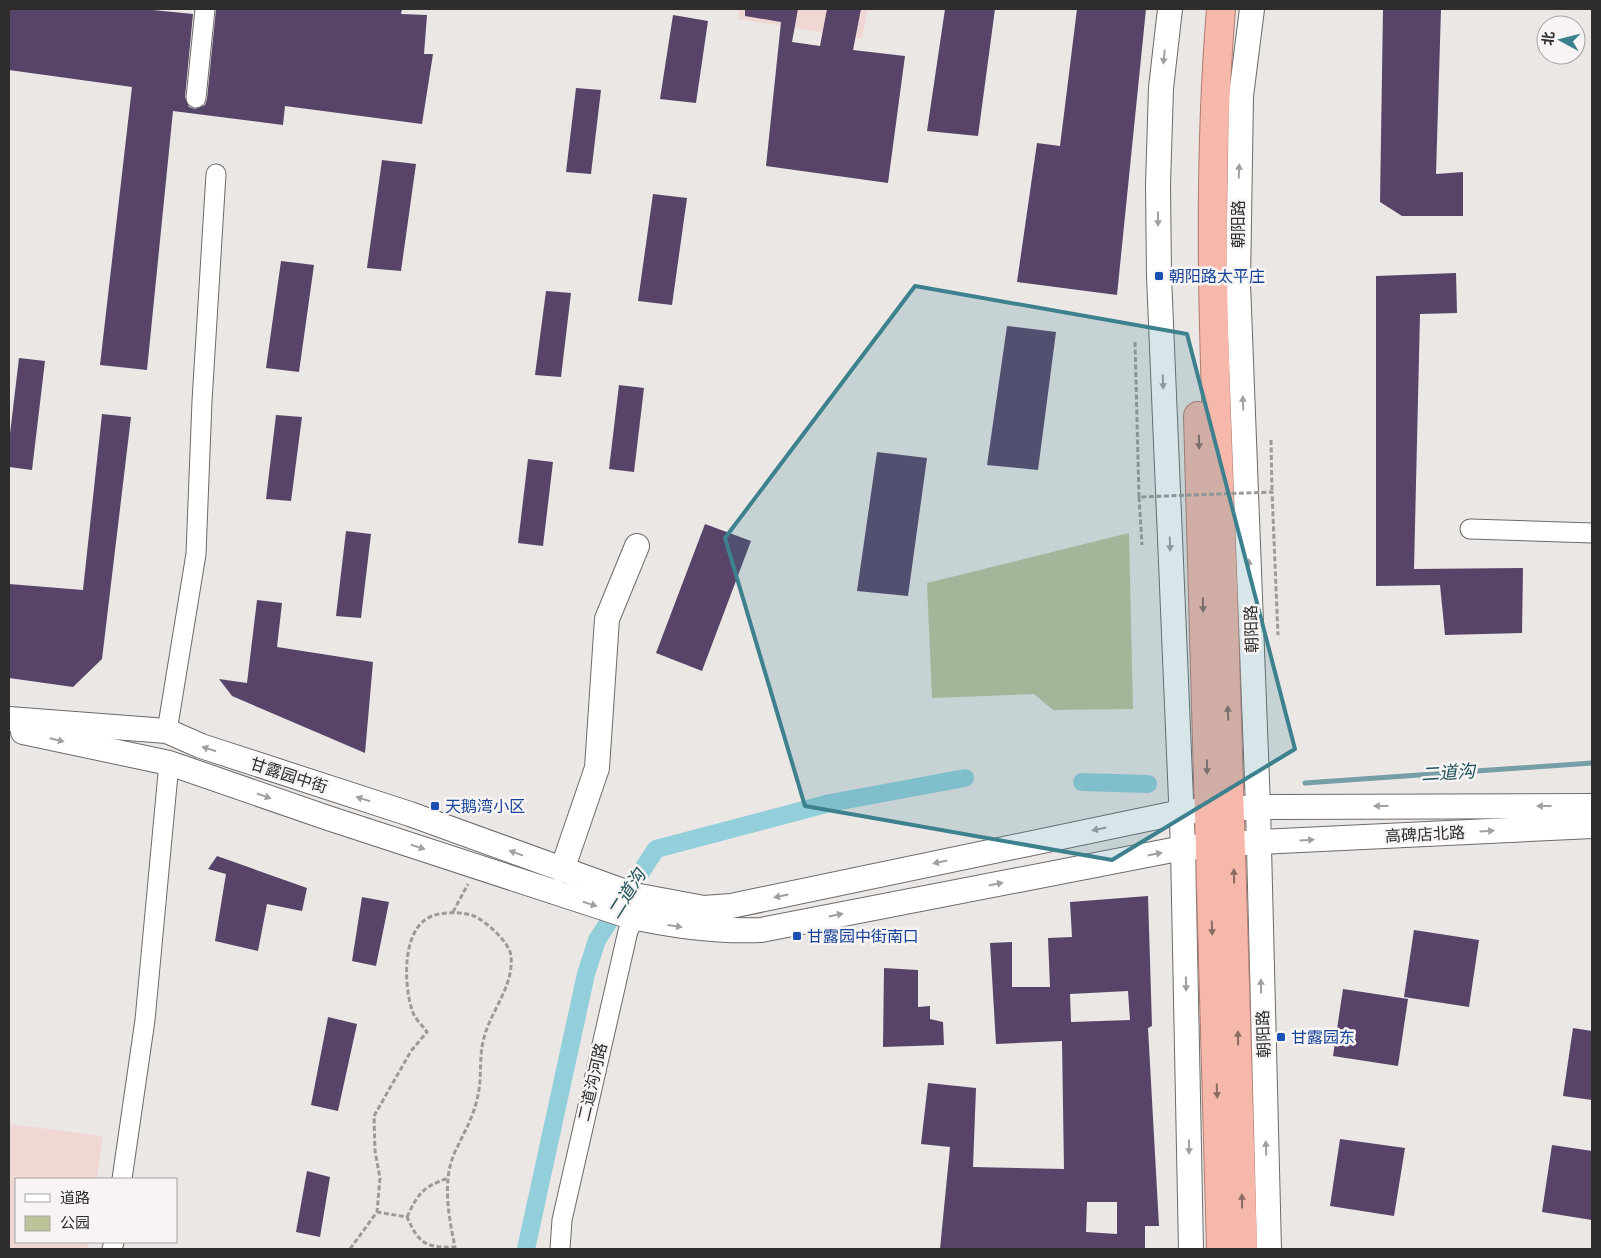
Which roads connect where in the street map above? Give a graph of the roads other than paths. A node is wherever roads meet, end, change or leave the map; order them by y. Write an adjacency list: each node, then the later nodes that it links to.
1 (205, 9): 6 (street)
2 (1170, 9): 17 (street, one-way to 17)
3 (1204, 9): 16 (highway, 朝阳路, one-way to 16)
4 (1221, 9): 16 (highway, 朝阳路, one-way to 4)
5 (1252, 9): 16 (street, 朝阳路, one-way to 5)
6 (196, 98)
7 (216, 174): 12 (street)
8 (1470, 529): 9 (street)
9 (1592, 533)
10 (637, 546): 21 (street)
11 (9, 719): 12 (street, 甘露园中街)
12 (167, 730): 21 (street, 甘露园中街, one-way to 12)
13 (9, 731): 14 (street, 甘露园中街, one-way to 14)
14 (169, 763): 22 (street, 甘露园中街, one-way to 22); 23 (street)
15 (1592, 806): 16 (street, 高碑店北路, one-way to 16)
16 (1233, 808): 17 (street, 高碑店北路); 19 (highway, 朝阳路); 19 (street, 朝阳路)
17 (1181, 812): 20 (street); 22 (street, 高碑店北路, one-way to 22)
18 (1592, 826): 19 (street, 高碑店北路, one-way to 18)
19 (1234, 844): 20 (street, 高碑店北路); 26 (highway, 朝阳路, one-way to 26); 27 (highway, 朝阳路, one-way to 19); 28 (street, 朝阳路, one-way to 19)
20 (1182, 848): 22 (street, 高碑店北路, one-way to 20); 25 (street, one-way to 25)
21 (562, 870): 22 (street, 甘露园中街)
22 (632, 909): 24 (street, 二道沟河路)
23 (122, 1178)
24 (560, 1249)
25 (1191, 1249)
26 (1221, 1249)
27 (1243, 1249)
28 (1269, 1249)

